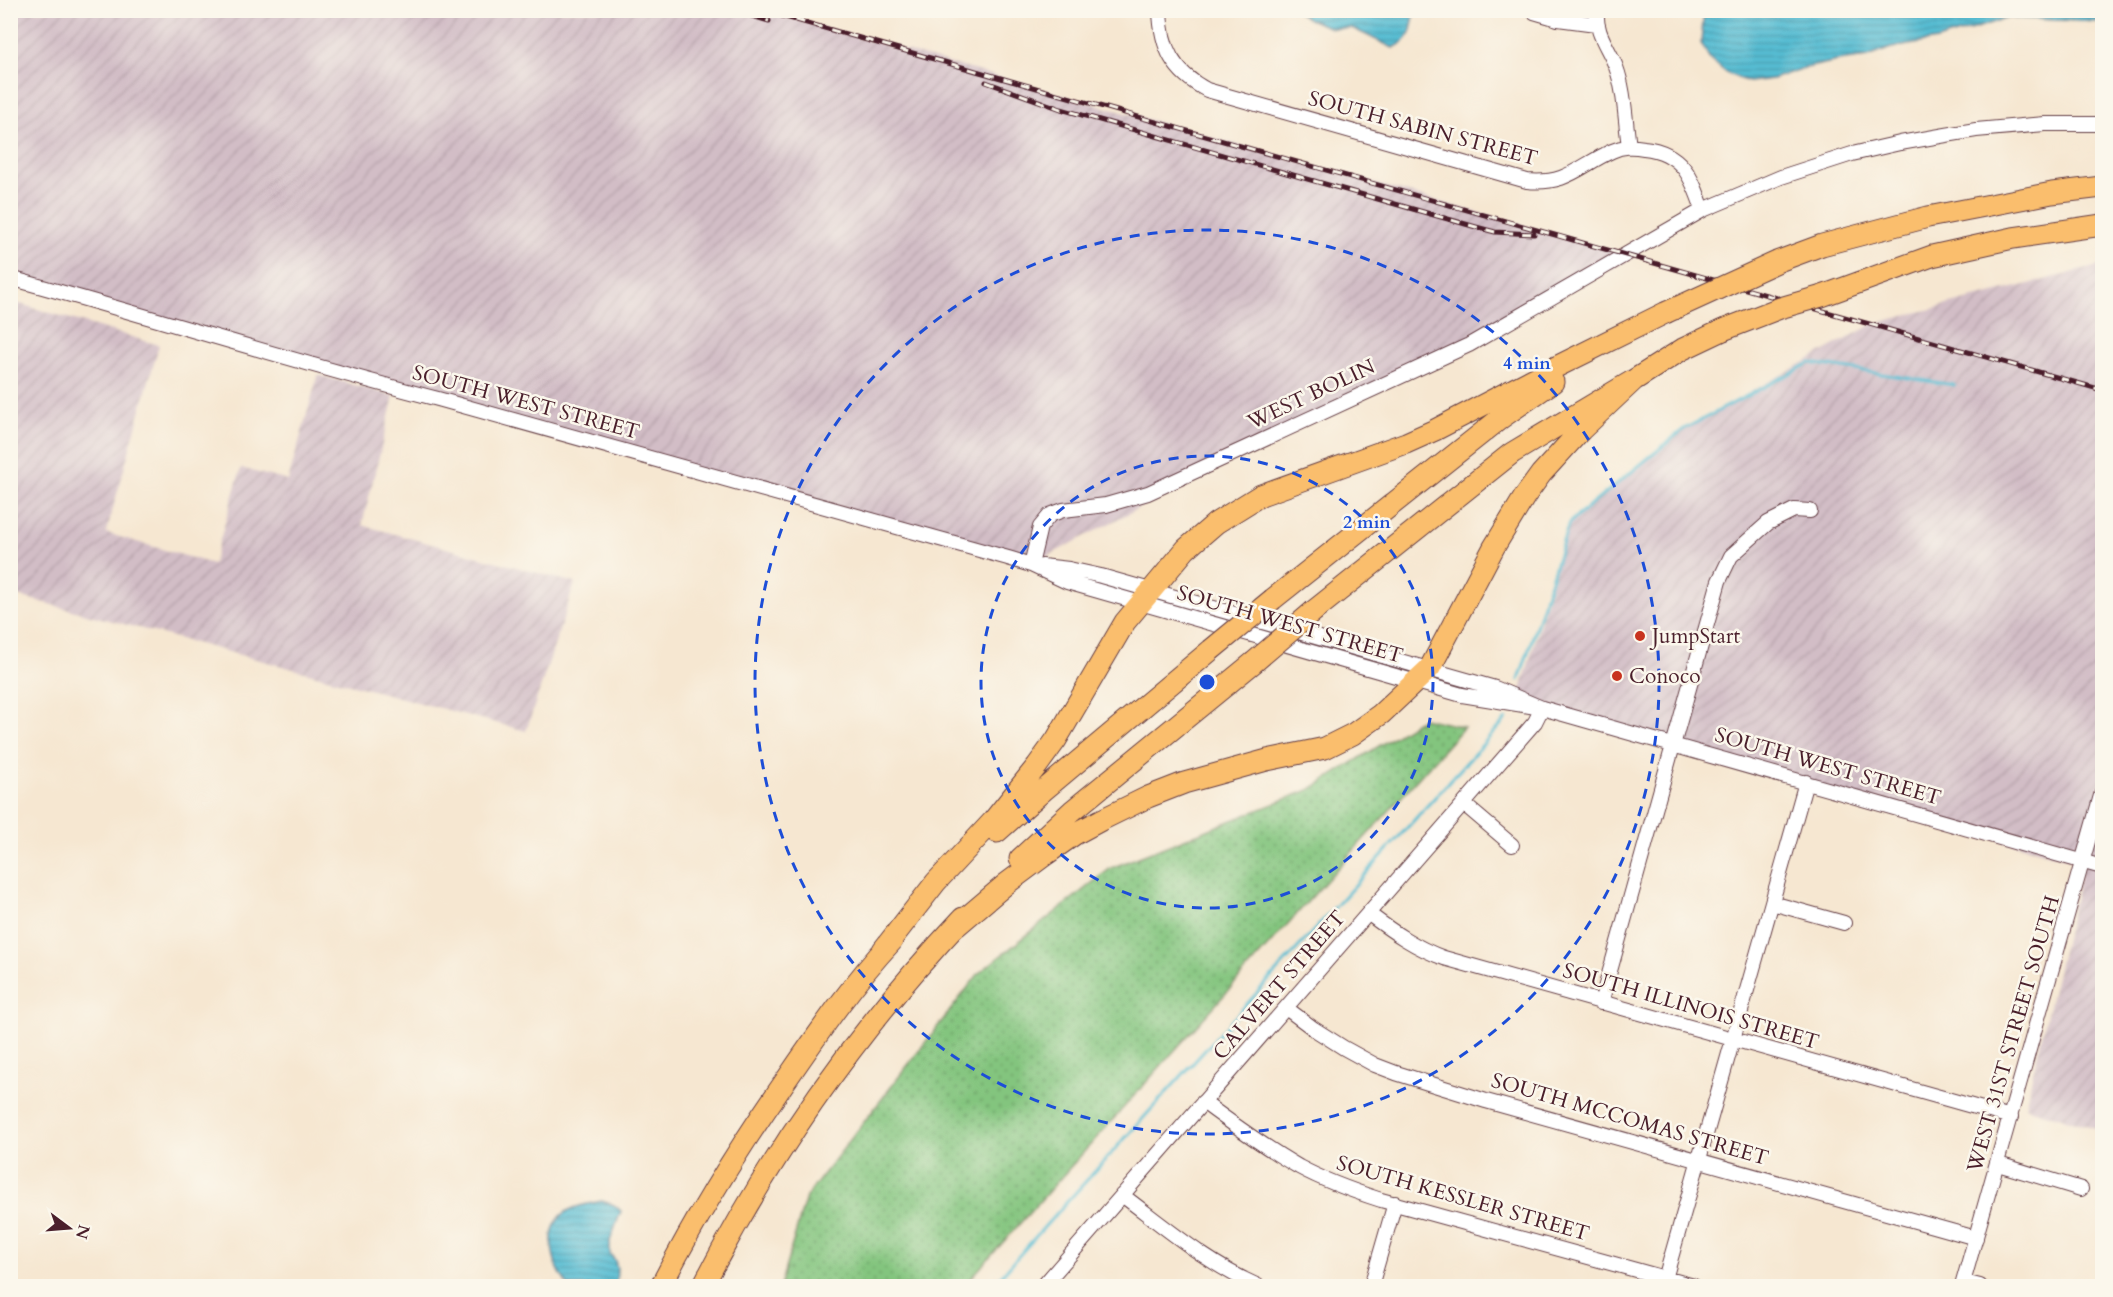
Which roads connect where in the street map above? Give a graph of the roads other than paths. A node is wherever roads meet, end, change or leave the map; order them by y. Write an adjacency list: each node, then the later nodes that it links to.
1 (1160, 10): 5 (street, SOUTH SABIN STREET)
2 (1534, 12): 3 (street)
3 (1596, 17): 5 (street)
4 (2103, 124): 7 (street, WEST BOLIN)
5 (1629, 146): 7 (street)
6 (2103, 187): 10 (highway, bridge)
7 (1703, 210): 13 (street, WEST BOLIN)
8 (2103, 225): 11 (highway, bridge)
9 (10, 278): 13 (street, SOUTH WEST STREET)
10 (1610, 342): 14 (highway); 28 (highway, bridge)
11 (1634, 380): 15 (highway); 27 (highway, bridge)
12 (1810, 511): 17 (street)
13 (1031, 565): 14 (street, SOUTH WEST STREET)
14 (1146, 597): 15 (street, SOUTH WEST STREET); 28 (highway)
15 (1424, 675): 16 (street, SOUTH WEST STREET); 27 (highway)
16 (1542, 708): 17 (street, SOUTH WEST STREET); 20 (street, CALVERT STREET)
17 (1674, 744): 18 (street, SOUTH WEST STREET); 29 (street)
18 (1806, 782): 22 (street, SOUTH WEST STREET); 24 (street)
19 (2103, 792): 22 (street, WEST 31ST STREET SOUTH)
20 (1465, 806): 21 (street); 25 (street, CALVERT STREET)
21 (1512, 845)
22 (2083, 861): 23 (street, SOUTH WEST STREET); 33 (street, WEST 31ST STREET SOUTH)
23 (2103, 867)
24 (1772, 903): 26 (street); 31 (street)
25 (1369, 914): 29 (street, SOUTH ILLINOIS STREET); 30 (street, CALVERT STREET)
26 (1844, 923)
27 (953, 929): 43 (highway)
28 (883, 950): 42 (highway)
29 (1601, 1003): 31 (street, SOUTH ILLINOIS STREET)
30 (1286, 1008): 32 (street, CALVERT STREET); 34 (street, SOUTH MCCOMAS STREET)
31 (1733, 1039): 33 (street, SOUTH ILLINOIS STREET); 34 (street)
32 (1203, 1102): 37 (street, CALVERT STREET); 38 (street, SOUTH KESSLER STREET)
33 (2010, 1117): 35 (street, WEST 31ST STREET SOUTH)
34 (1699, 1160): 39 (street, SOUTH MCCOMAS STREET); 40 (street)
35 (1998, 1164): 36 (street); 39 (street, WEST 31ST STREET SOUTH)
36 (2081, 1189)
37 (1122, 1195): 44 (street, CALVERT STREET); 45 (street)
38 (1395, 1203): 40 (street, SOUTH KESSLER STREET); 46 (street)
39 (1976, 1238): 41 (street, WEST 31ST STREET SOUTH)
40 (1665, 1282): 47 (street, SOUTH KESSLER STREET)
41 (1963, 1284): 48 (street)
42 (661, 1287)
43 (703, 1287)
44 (1043, 1287)
45 (1258, 1287)
46 (1371, 1287)
47 (1694, 1287)
48 (1980, 1287)

